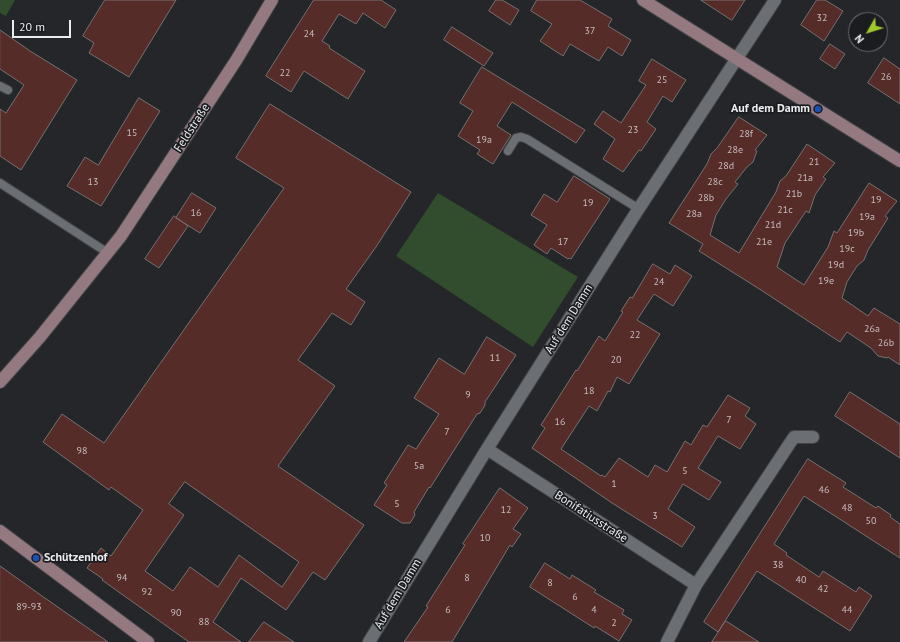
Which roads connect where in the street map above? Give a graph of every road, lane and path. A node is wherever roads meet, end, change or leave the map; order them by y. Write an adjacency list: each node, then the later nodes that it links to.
1 (272, 0): 11 (main road, Feldstraße)
2 (644, 0): 4 (main road)
3 (775, 0): 4 (street, Auf dem Damm)
4 (738, 58): 8 (main road); 10 (street, Auf dem Damm)
5 (0, 86): 6 (lane)
6 (8, 90)
7 (508, 151): 10 (lane)
8 (900, 160)
9 (0, 183): 11 (lane)
10 (639, 209): 14 (street, Auf dem Damm)
11 (108, 253): 12 (main road, Feldstraße)
12 (0, 382)
13 (812, 437): 16 (street)
14 (487, 449): 16 (street, Bonifatiusstraße); 18 (street, Auf dem Damm)
15 (0, 531): 17 (main road)
16 (696, 585): 19 (street)
17 (148, 642)
18 (369, 642)
19 (667, 642)

